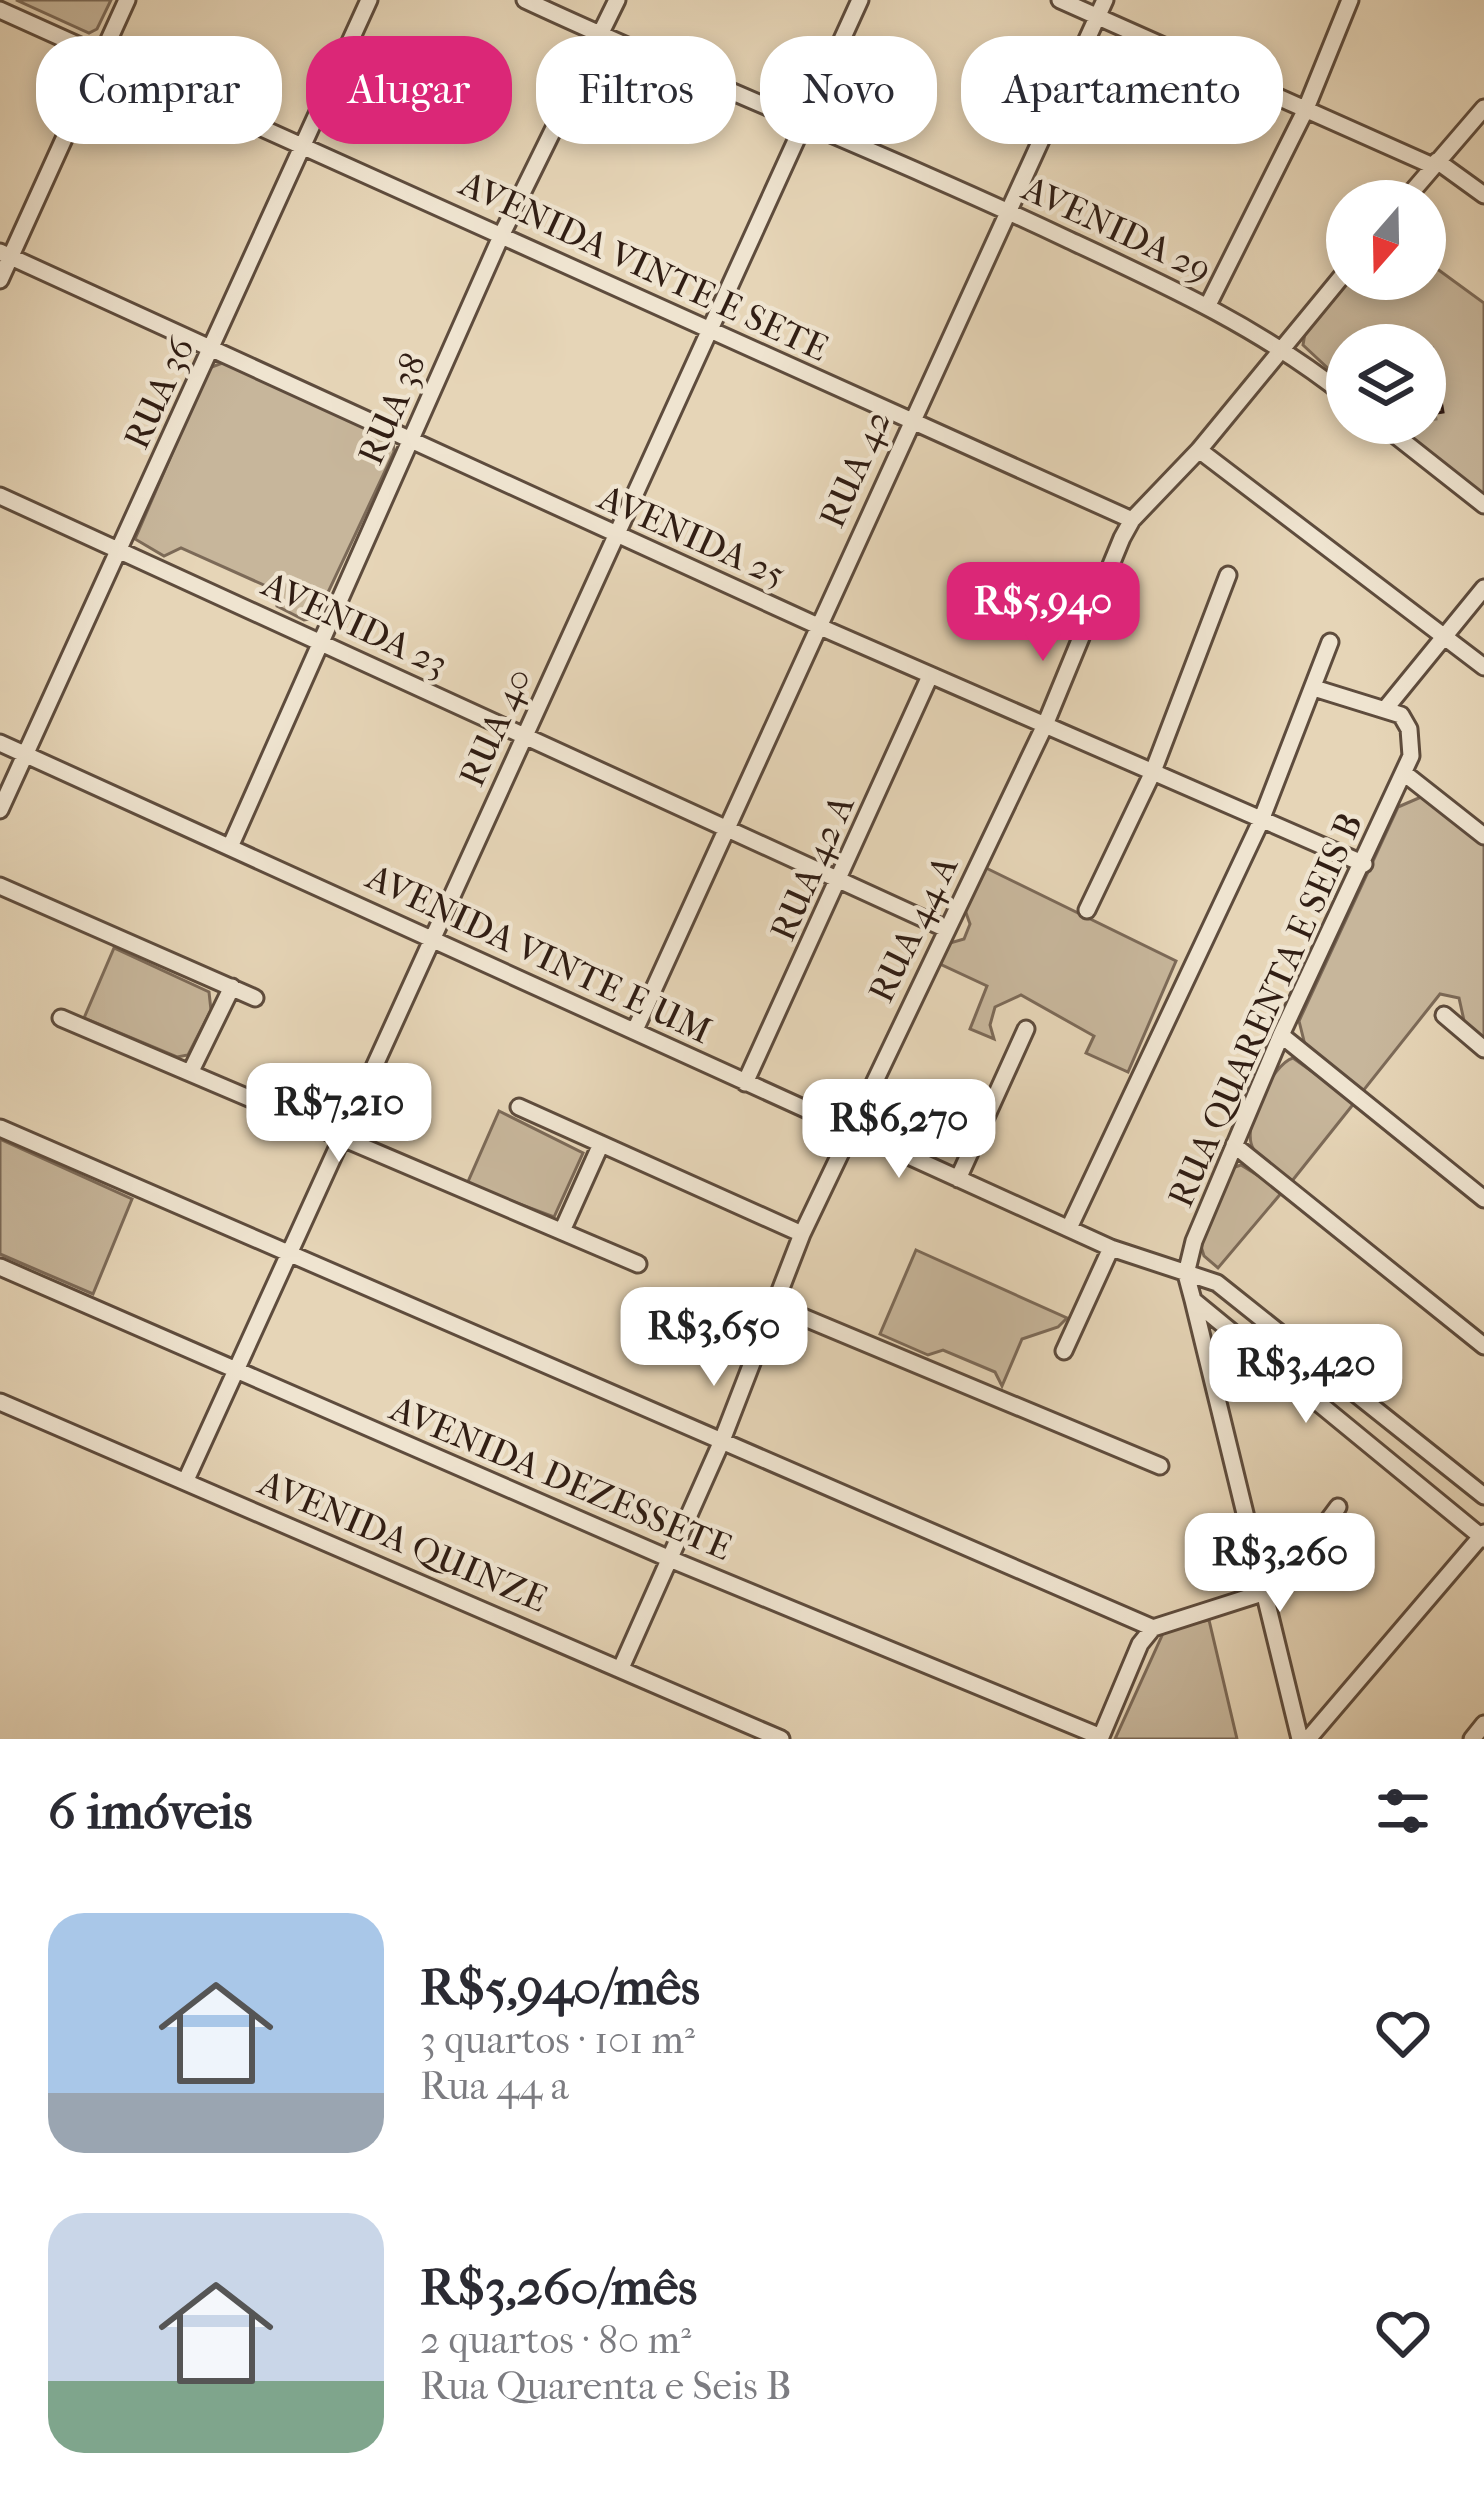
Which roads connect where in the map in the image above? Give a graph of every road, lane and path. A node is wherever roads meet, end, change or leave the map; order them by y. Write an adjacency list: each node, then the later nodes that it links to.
1 (128, 0): 13 (street)
2 (369, 0): 19 (street, RUA 36)
3 (525, 0): 11 (street, AVENIDA 29)
4 (617, 0): 11 (street, RUA 38)
5 (860, 0): 14 (street, RUA 40)
6 (1060, 0): 10 (street)
7 (1105, 0): 10 (street, RUA 42)
8 (1349, 0): 17 (street)
9 (0, 10): 12 (street, AVENIDA VINTE E SETE)
10 (1097, 17): 17 (street); 26 (street, RUA 42)
11 (600, 35): 15 (street, AVENIDA 29); 27 (street, RUA 38)
12 (58, 36)
13 (111, 36)
14 (844, 36)
15 (760, 103)
16 (1484, 108): 23 (street)
17 (1305, 111): 23 (street); 31 (street)
18 (282, 134): 19 (street, AVENIDA VINTE E SETE)
19 (302, 143): 27 (street, AVENIDA VINTE E SETE); 34 (street, RUA 36)
20 (59, 144): 28 (street)
21 (796, 144): 32 (street, RUA 40)
22 (856, 144): 26 (street, AVENIDA 29)
23 (1435, 164): 24 (street); 25 (street)
24 (1422, 180)
25 (1484, 195)
26 (1006, 210): 31 (street, AVENIDA 29); 36 (street, RUA 42)
27 (502, 234): 32 (street, AVENIDA VINTE E SETE); 37 (street, RUA 38)
28 (5, 255): 29 (street); 34 (street, AVENIDA 25)
29 (0, 280)
30 (1326, 296): 33 (street, RUA 44 A)
31 (1208, 305): 33 (street, AVENIDA 29)
32 (710, 328): 36 (street, AVENIDA VINTE E SETE); 43 (street, RUA 40)
33 (1284, 347): 35 (street, AVENIDA 29); 39 (street, RUA 44 A)
34 (213, 348): 37 (street, AVENIDA 25); 44 (street, RUA 36)
35 (1326, 380)
36 (909, 421): 42 (street, AVENIDA VINTE E SETE); 47 (street, RUA 42)
37 (410, 442): 43 (street, AVENIDA 25); 49 (street, RUA 38)
38 (1407, 444): 41 (street)
39 (1199, 450): 42 (street, RUA 44 A); 48 (street)
40 (0, 496): 44 (street, AVENIDA 23)
41 (1484, 505)
42 (1132, 520): 55 (street, RUA 44 A)
43 (616, 534): 47 (street, AVENIDA 25); 56 (street, RUA 40)
44 (119, 548): 49 (street, AVENIDA 23); 58 (street, RUA 36)
45 (1228, 575): 60 (street)
46 (1484, 589): 48 (street)
47 (818, 626): 52 (street, AVENIDA 25); 63 (street, RUA 42)
48 (1444, 634): 51 (street); 54 (street)
49 (320, 640): 56 (street, AVENIDA 23); 65 (street, RUA 38)
50 (1330, 642): 53 (street)
51 (1484, 667)
52 (930, 676): 55 (street, AVENIDA 25); 67 (street, RUA 42 A)
53 (1314, 688): 54 (street); 62 (street)
54 (1386, 708): 59 (street)
55 (1045, 725): 60 (street, AVENIDA 25); 70 (street, RUA 44 A)
56 (524, 734): 63 (street, AVENIDA 23); 71 (street, RUA 40)
57 (0, 743): 58 (street, AVENIDA VINTE E UM)
58 (26, 755): 61 (street, RUA 36); 65 (street, AVENIDA VINTE E UM)
59 (1404, 773): 64 (street); 66 (street, RUA QUARENTA E SEIS B)
60 (1152, 774): 62 (street, AVENIDA 25); 69 (street)
61 (0, 810)
62 (1260, 823): 66 (street, AVENIDA 25); 90 (street)
63 (724, 829): 67 (street, AVENIDA 23); 77 (street, RUA 42)
64 (1484, 836)
65 (230, 847): 71 (street, AVENIDA VINTE E UM)
66 (1364, 864): 78 (street, RUA QUARENTA E SEIS B)
67 (840, 882): 70 (street, AVENIDA 23); 81 (street, RUA 42 A)
68 (0, 886): 72 (street)
69 (1087, 910)
70 (946, 929): 84 (street, RUA 44 A)
71 (433, 937): 77 (street, AVENIDA VINTE E UM); 85 (street, RUA 40)
72 (232, 987): 73 (street); 80 (street)
73 (255, 998)
74 (1444, 1015): 79 (street)
75 (62, 1018): 80 (street)
76 (1026, 1029): 88 (street)
77 (635, 1030): 81 (street, AVENIDA VINTE E UM)
78 (1281, 1034): 87 (street, RUA QUARENTA E SEIS B); 89 (street)
79 (1484, 1048)
80 (190, 1073): 85 (street)
81 (745, 1083): 84 (street, AVENIDA VINTE E UM)
82 (520, 1108): 86 (street)
83 (0, 1128): 94 (street)
84 (850, 1130): 88 (street, AVENIDA VINTE E UM); 92 (street, RUA 44 A)
85 (340, 1138): 91 (street); 94 (street, RUA 40)
86 (602, 1144): 91 (street); 92 (street)
87 (1234, 1145): 97 (street, RUA QUARENTA E SEIS B); 100 (street)
88 (958, 1180): 90 (street, AVENIDA VINTE E UM)
89 (1484, 1199)
90 (1069, 1228): 93 (street, AVENIDA VINTE E UM)
91 (562, 1232): 95 (street)
92 (802, 1234): 99 (street, RUA 44 A)
93 (1111, 1248): 97 (street, AVENIDA VINTE E UM); 101 (street)
94 (291, 1250): 102 (street, RUA 40); 106 (street)
95 (638, 1264)
96 (0, 1267): 102 (street, AVENIDA DEZESSETE)
97 (1186, 1274): 98 (street); 109 (street, AVENIDA VINTE E UM)
98 (1193, 1300): 111 (street); 113 (street)
99 (774, 1305): 106 (street, RUA 44 A); 107 (street)
100 (1484, 1346)
101 (1064, 1351)
102 (236, 1371): 108 (street, RUA 40); 112 (street, AVENIDA DEZESSETE)
103 (0, 1402): 104 (street, AVENIDA QUINZE)
104 (28, 1414): 105 (street); 108 (street, AVENIDA QUINZE)
105 (0, 1416)
106 (721, 1443): 112 (street, RUA 44 A); 114 (street)
107 (1160, 1466)
108 (186, 1480): 115 (street, AVENIDA QUINZE)
109 (1484, 1496)
110 (1338, 1507): 113 (street)
111 (1483, 1536): 119 (street)
112 (670, 1558): 115 (street, RUA 44 A); 117 (street, AVENIDA DEZESSETE)
113 (1265, 1594): 114 (street); 119 (street)
114 (1153, 1628): 117 (street)
115 (621, 1668): 118 (street, AVENIDA QUINZE)
116 (1484, 1724): 120 (street)
117 (1101, 1738)
118 (781, 1739)
119 (1304, 1739)
120 (1472, 1739)

